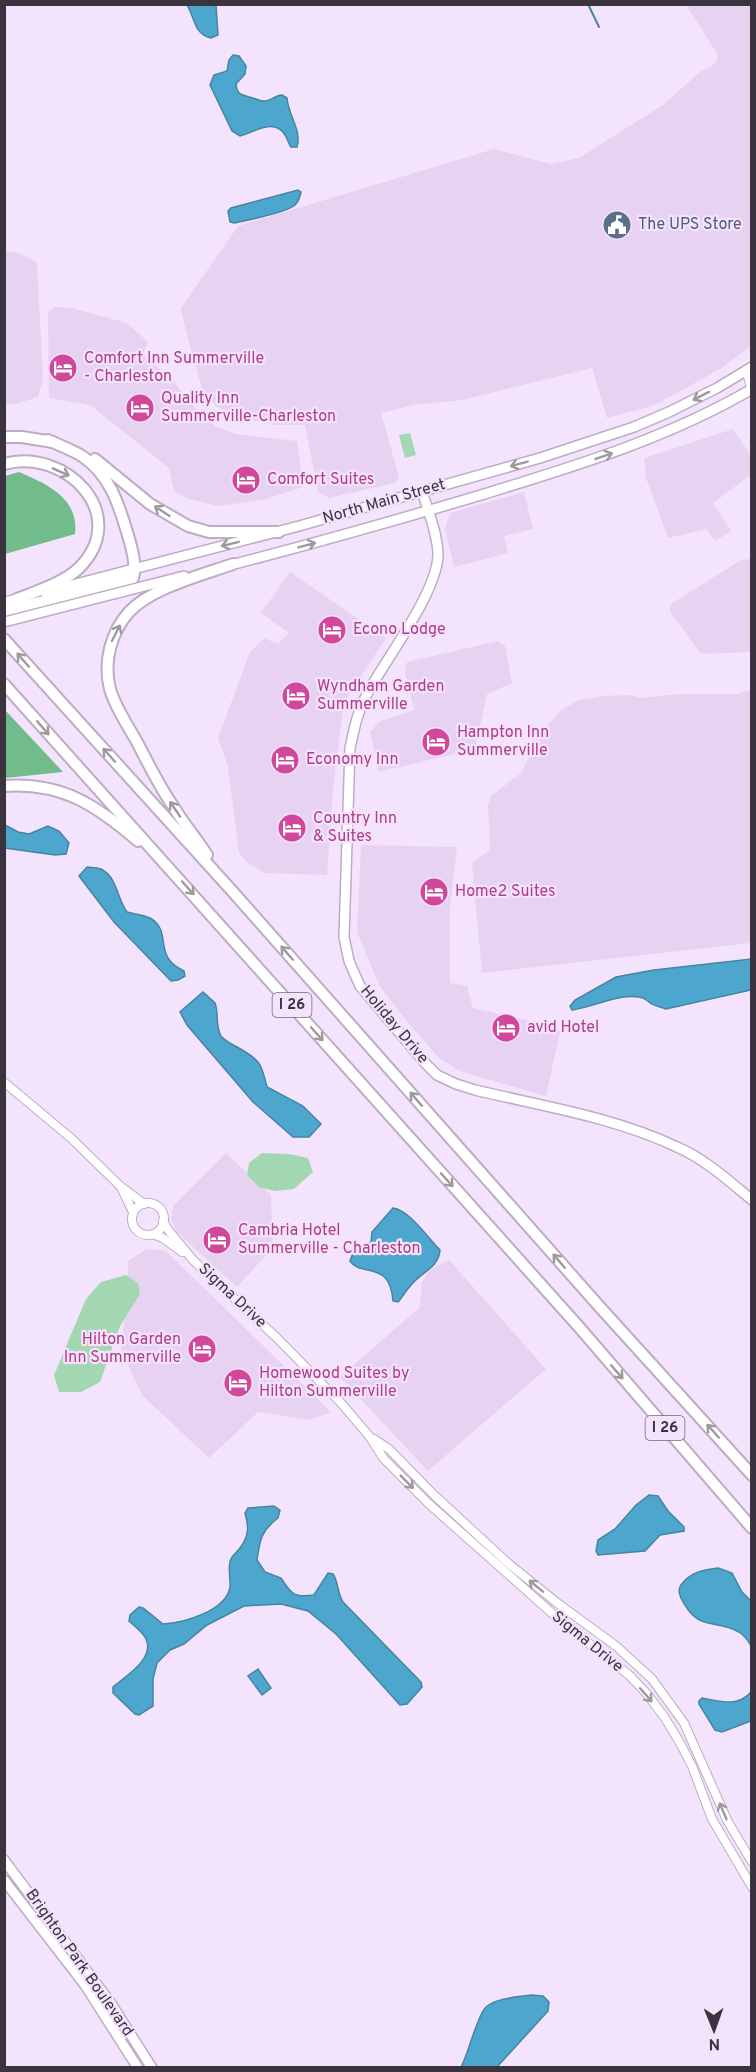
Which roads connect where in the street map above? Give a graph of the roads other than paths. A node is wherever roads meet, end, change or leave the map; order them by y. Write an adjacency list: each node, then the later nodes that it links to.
1 (750, 370): 2 (street); 6 (main road, North Main Street, one-way to 6)
2 (751, 390): 7 (main road, North Main Street, one-way to 2)
3 (4, 437): 4 (highway)
4 (48, 440): 8 (highway, one-way to 4); 10 (highway)
5 (4, 465): 12 (highway, one-way to 12)
6 (422, 491): 7 (main road, Holiday Drive); 8 (main road, North Main Street)
7 (428, 510): 9 (main road, North Main Street, one-way to 7); 22 (main road, Holiday Drive)
8 (279, 532): 10 (main road, North Main Street, one-way to 10)
9 (233, 564): 12 (main road, North Main Street); 19 (highway, one-way to 9)
10 (135, 568): 12 (highway)
11 (4, 602): 12 (main road, North Main Street)
12 (24, 607): 13 (highway); 14 (main road, North Main Street)
13 (4, 612)
14 (4, 622)
15 (4, 639): 19 (highway, I 26, one-way to 15)
16 (4, 684): 18 (highway, I 26, one-way to 18)
17 (4, 786): 18 (highway)
18 (174, 873): 30 (highway, I 26, one-way to 30)
19 (233, 892): 29 (highway, I 26, one-way to 19)
20 (4, 1082): 21 (street)
21 (120, 1186): 23 (street); 24 (street)
22 (752, 1200)
23 (144, 1204): 24 (street); 25 (street)
24 (133, 1212): 26 (street)
25 (163, 1221): 26 (street); 27 (street, Sigma Drive)
26 (153, 1234): 27 (street, Sigma Drive)
27 (193, 1260): 28 (street, Sigma Drive)
28 (370, 1437): 31 (street, Sigma Drive, one-way to 28); 32 (street, Sigma Drive, one-way to 32)
29 (752, 1475)
30 (752, 1528)
31 (556, 1602): 32 (street); 33 (street, Sigma Drive)
32 (549, 1611): 34 (street, Sigma Drive, one-way to 34)
33 (708, 1774): 34 (street); 36 (street, Sigma Drive, one-way to 33)
34 (696, 1778): 38 (street, Sigma Drive)
35 (4, 1860): 40 (main road, Brighton Park Boulevard)
36 (752, 1862)
37 (4, 1880): 39 (main road, Brighton Park Boulevard)
38 (752, 1887)
39 (138, 2067)
40 (152, 2067)

